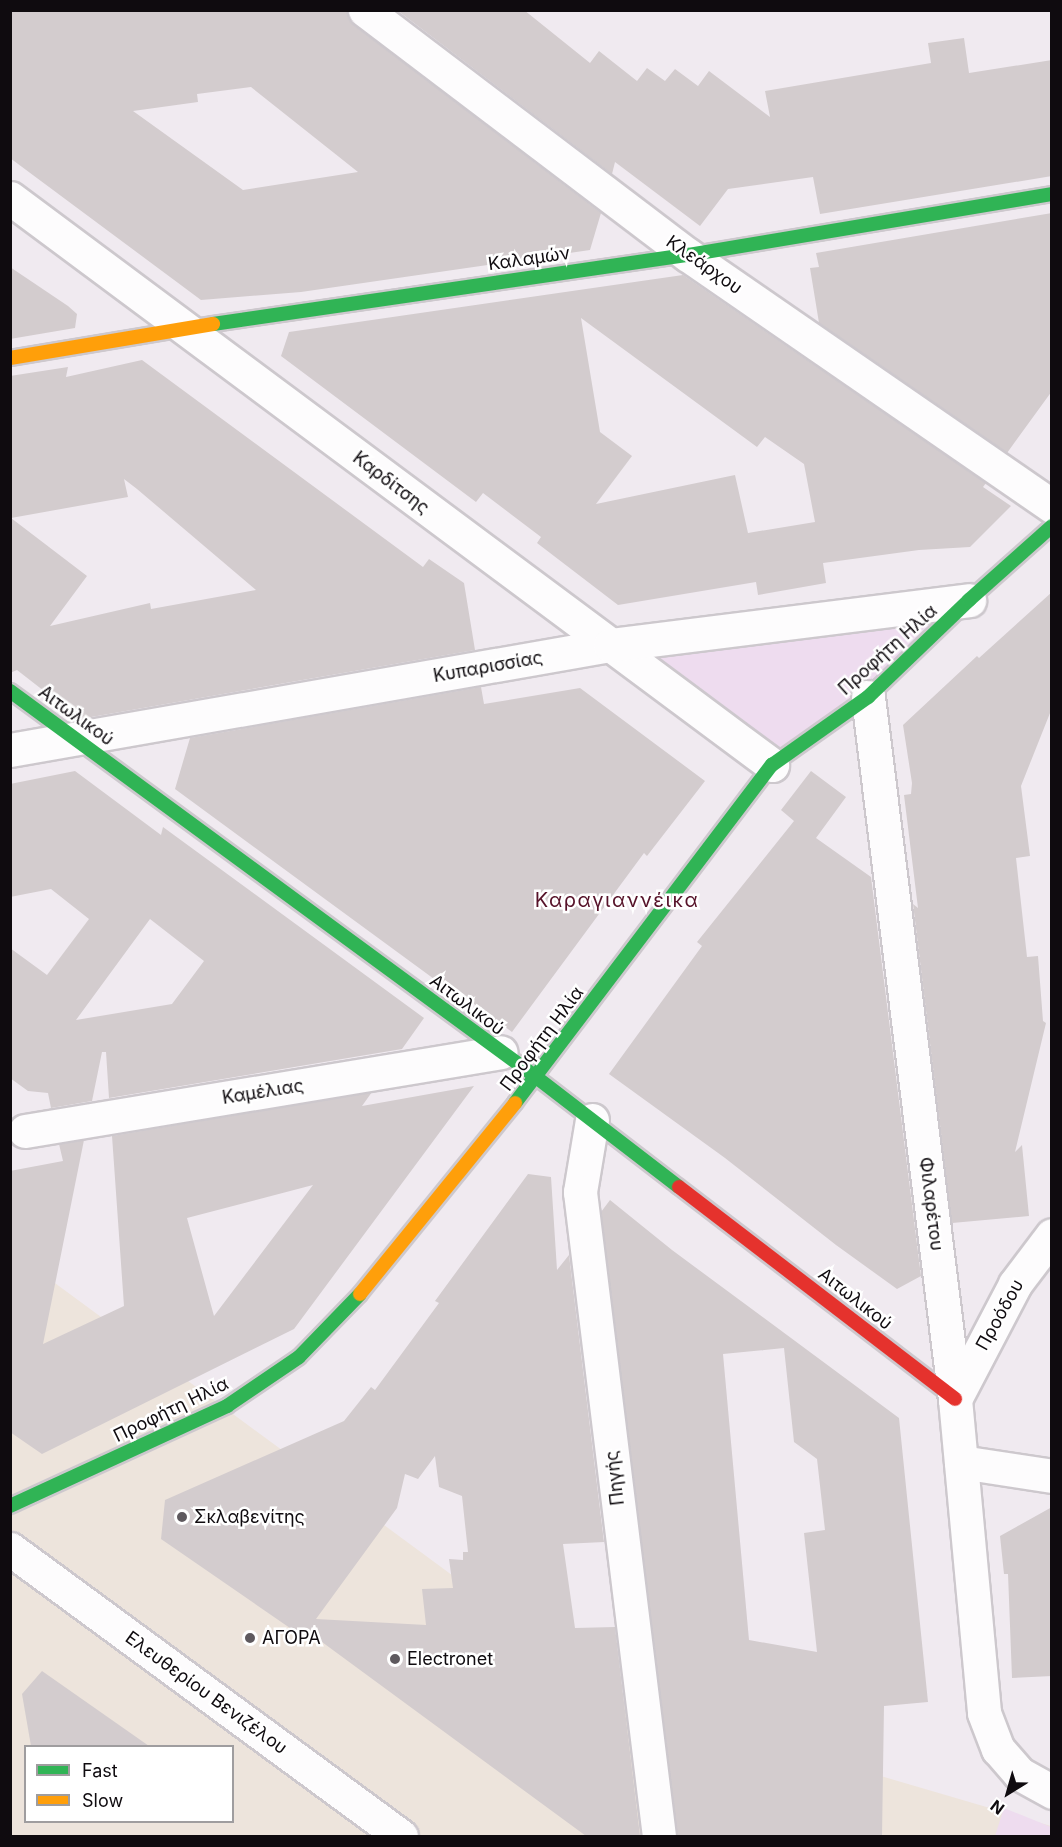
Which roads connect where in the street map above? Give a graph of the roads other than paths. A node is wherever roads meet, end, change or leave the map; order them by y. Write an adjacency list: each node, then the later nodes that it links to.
1 (365, 10): 4 (street, Κλεάρχου)
2 (1052, 194): 4 (street, Καλαμών)
3 (10, 198): 5 (street, Καρδίτσης)
4 (688, 255): 5 (street, Καλαμών); 7 (street, Κλεάρχου)
5 (182, 328): 6 (street, Καλαμών); 10 (street, Καρδίτσης)
6 (10, 358)
7 (1052, 506)
8 (1052, 526): 9 (street, Προφήτη Ηλία)
9 (969, 600): 10 (street, Κυπαρισσίας); 12 (street, Προφήτη Ηλία)
10 (610, 645): 13 (street, Κυπαρισσίας); 15 (street, Καρδίτσης)
11 (10, 691): 13 (street, Αιτωλικού)
12 (868, 697): 15 (street, Προφήτη Ηλία); 21 (street, Φιλαρέτου)
13 (76, 738): 14 (street, Κυπαρισσίας); 16 (street, Αιτωλικού)
14 (10, 750)
15 (772, 765): 17 (street, Προφήτη Ηλία)
16 (501, 1052): 17 (street, Αιτωλικού); 19 (street, Καμέλιας)
17 (536, 1077): 18 (street, Αιτωλικού); 24 (street, Προφήτη Ηλία)
18 (592, 1120): 21 (street, Αιτωλικού); 28 (street, Πηγής)
19 (15, 1133)
20 (1052, 1235): 21 (street, Προόδου)
21 (955, 1399): 22 (street, Φιλαρέτου)
22 (961, 1462): 23 (street); 26 (street, Φιλαρέτου)
23 (1052, 1476)
24 (10, 1506)
25 (10, 1549): 27 (street, Ελευθερίου Βενιζέλου)
26 (1052, 1792)
27 (401, 1836)
28 (659, 1836)

